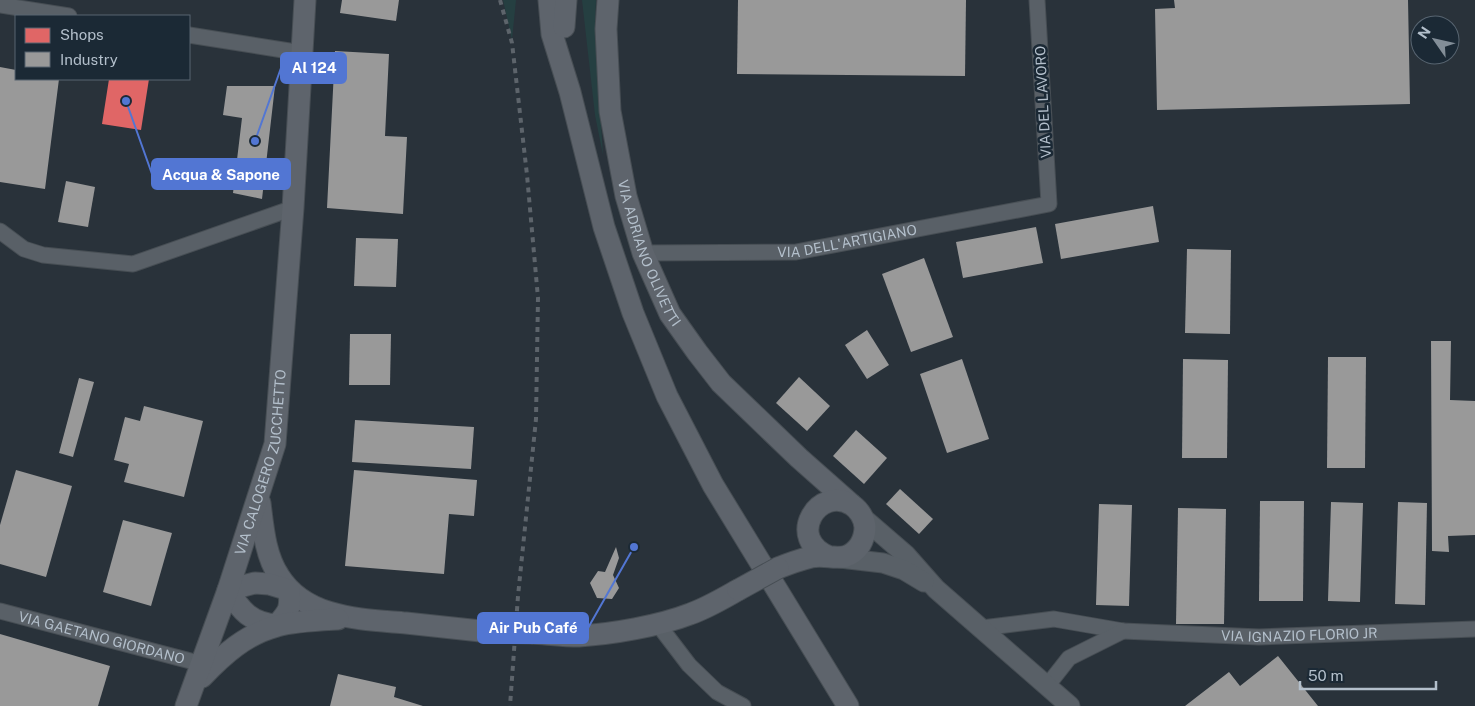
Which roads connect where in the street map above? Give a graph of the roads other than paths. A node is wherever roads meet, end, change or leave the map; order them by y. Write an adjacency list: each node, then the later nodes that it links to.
1 (305, 0): 9 (main road, VIA CALOGERO ZUCCHETTO)
2 (550, 0): 10 (main road)
3 (564, 0): 10 (main road)
4 (608, 0): 14 (main road, VIA ADRIANO OLIVETTI)
5 (1037, 0): 11 (street, VIA DEL LAVORO)
6 (0, 5): 7 (street)
7 (63, 15)
8 (190, 35): 9 (street)
9 (302, 54): 12 (main road, VIA CALOGERO ZUCCHETTO)
10 (570, 92): 36 (main road)
11 (1050, 204): 14 (street, VIA DELL'ARTIGIANO)
12 (293, 208): 13 (street); 16 (main road, VIA CALOGERO ZUCCHETTO)
13 (0, 231)
14 (643, 253): 15 (main road, VIA ADRIANO OLIVETTI)
15 (799, 458): 17 (main road, VIA ADRIANO OLIVETTI); 18 (main road, VIA ADRIANO OLIVETTI)
16 (259, 497): 22 (main road, VIA CALOGERO ZUCCHETTO); 23 (main road)
17 (857, 511): 18 (main road); 19 (main road); 21 (street)
18 (810, 521): 19 (main road); 20 (main road)
19 (835, 558): 20 (main road); 21 (street)
20 (778, 568): 26 (main road, bridge)
21 (936, 589): 28 (street)
22 (228, 590): 23 (main road); 27 (main road); 31 (main road, VIA CALOGERO ZUCCHETTO)
23 (288, 590): 25 (main road); 27 (main road)
24 (0, 611): 31 (street, VIA GAETANO GIORDANO)
25 (348, 618): 26 (main road, bridge); 27 (main road)
26 (657, 623): 35 (street)
27 (277, 625): 32 (main road)
28 (982, 628): 30 (street, VIA IGNAZIO FLORIO JR); 33 (street)
29 (1475, 629): 30 (street, VIA IGNAZIO FLORIO JR)
30 (1123, 631): 33 (street)
31 (202, 664): 32 (main road, VIA CALOGERO ZUCCHETTO)
32 (194, 685): 34 (main road, VIA CALOGERO ZUCCHETTO)
33 (1048, 686): 37 (street)
34 (186, 706)
35 (743, 706)
36 (848, 706)
37 (1070, 706)

